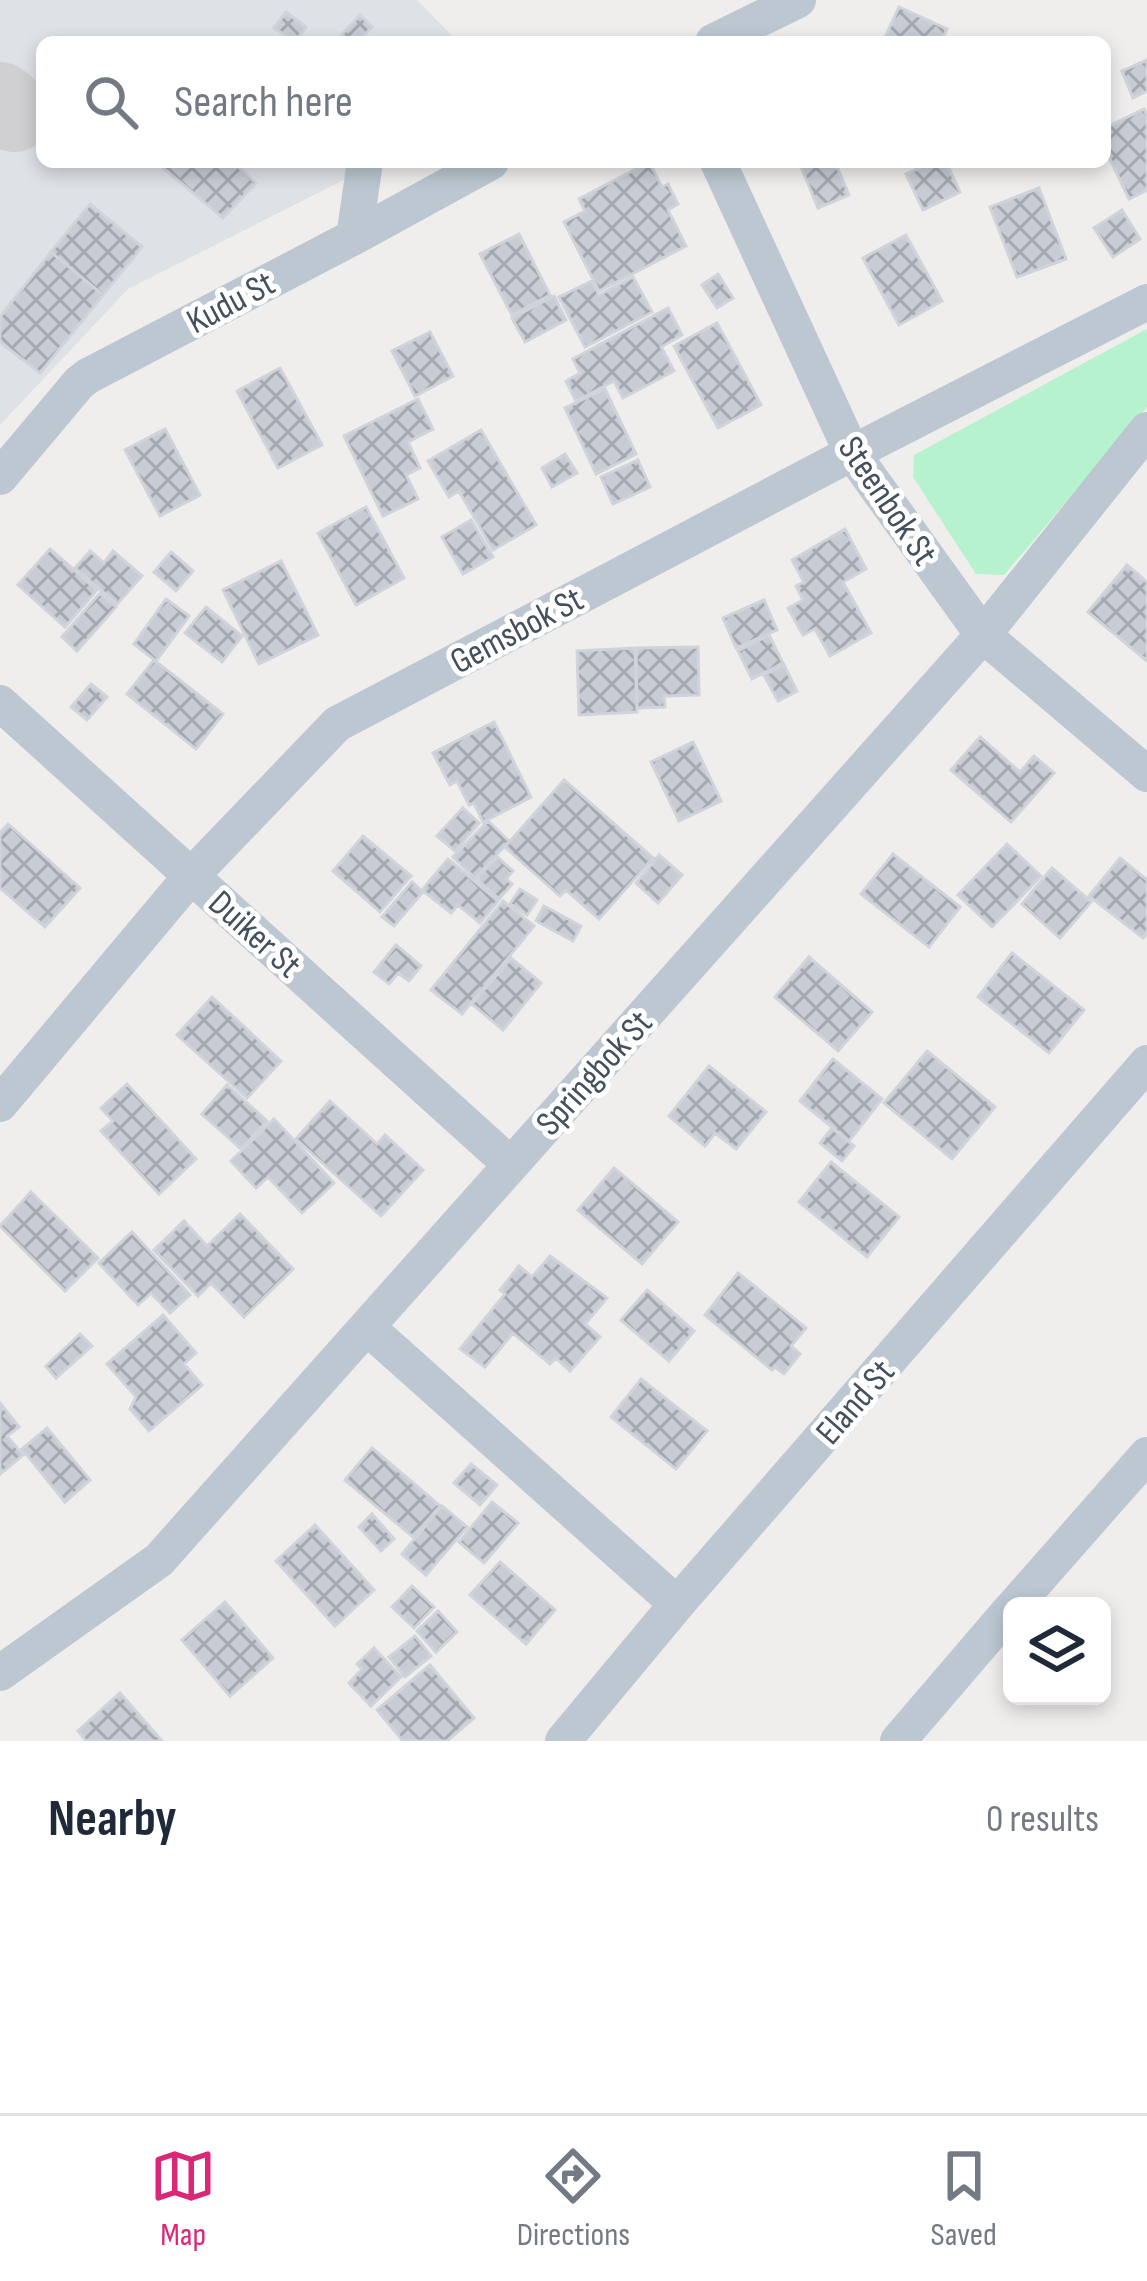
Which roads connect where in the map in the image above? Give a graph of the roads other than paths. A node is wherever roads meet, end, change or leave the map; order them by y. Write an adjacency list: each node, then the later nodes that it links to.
1 (798, 0): 2 (street)
2 (725, 36)
3 (364, 168): 6 (street)
4 (479, 168): 6 (street, Kudu St)
5 (721, 168): 9 (street, Steenbok St)
6 (354, 237): 10 (street, Kudu St)
7 (1147, 302): 9 (street, Gemsbok St)
8 (1147, 430): 11 (street, Springbok St)
9 (852, 453): 11 (street, Steenbok St); 14 (street, Gemsbok St)
10 (0, 477)
11 (983, 635): 13 (street, Steenbok St); 17 (street, Springbok St)
12 (0, 703): 14 (street, Duiker St)
13 (1147, 774)
14 (192, 875): 16 (street, Gemsbok St); 17 (street, Duiker St)
15 (1147, 1063): 21 (street, Eland St)
16 (0, 1104)
17 (510, 1164): 18 (street, Springbok St)
18 (368, 1328): 21 (street); 23 (street, Springbok St)
19 (1147, 1455): 20 (street)
20 (1022, 1597)
21 (677, 1604): 24 (street, Eland St)
22 (1003, 1619): 25 (street)
23 (0, 1673)
24 (563, 1741)
25 (898, 1741)

